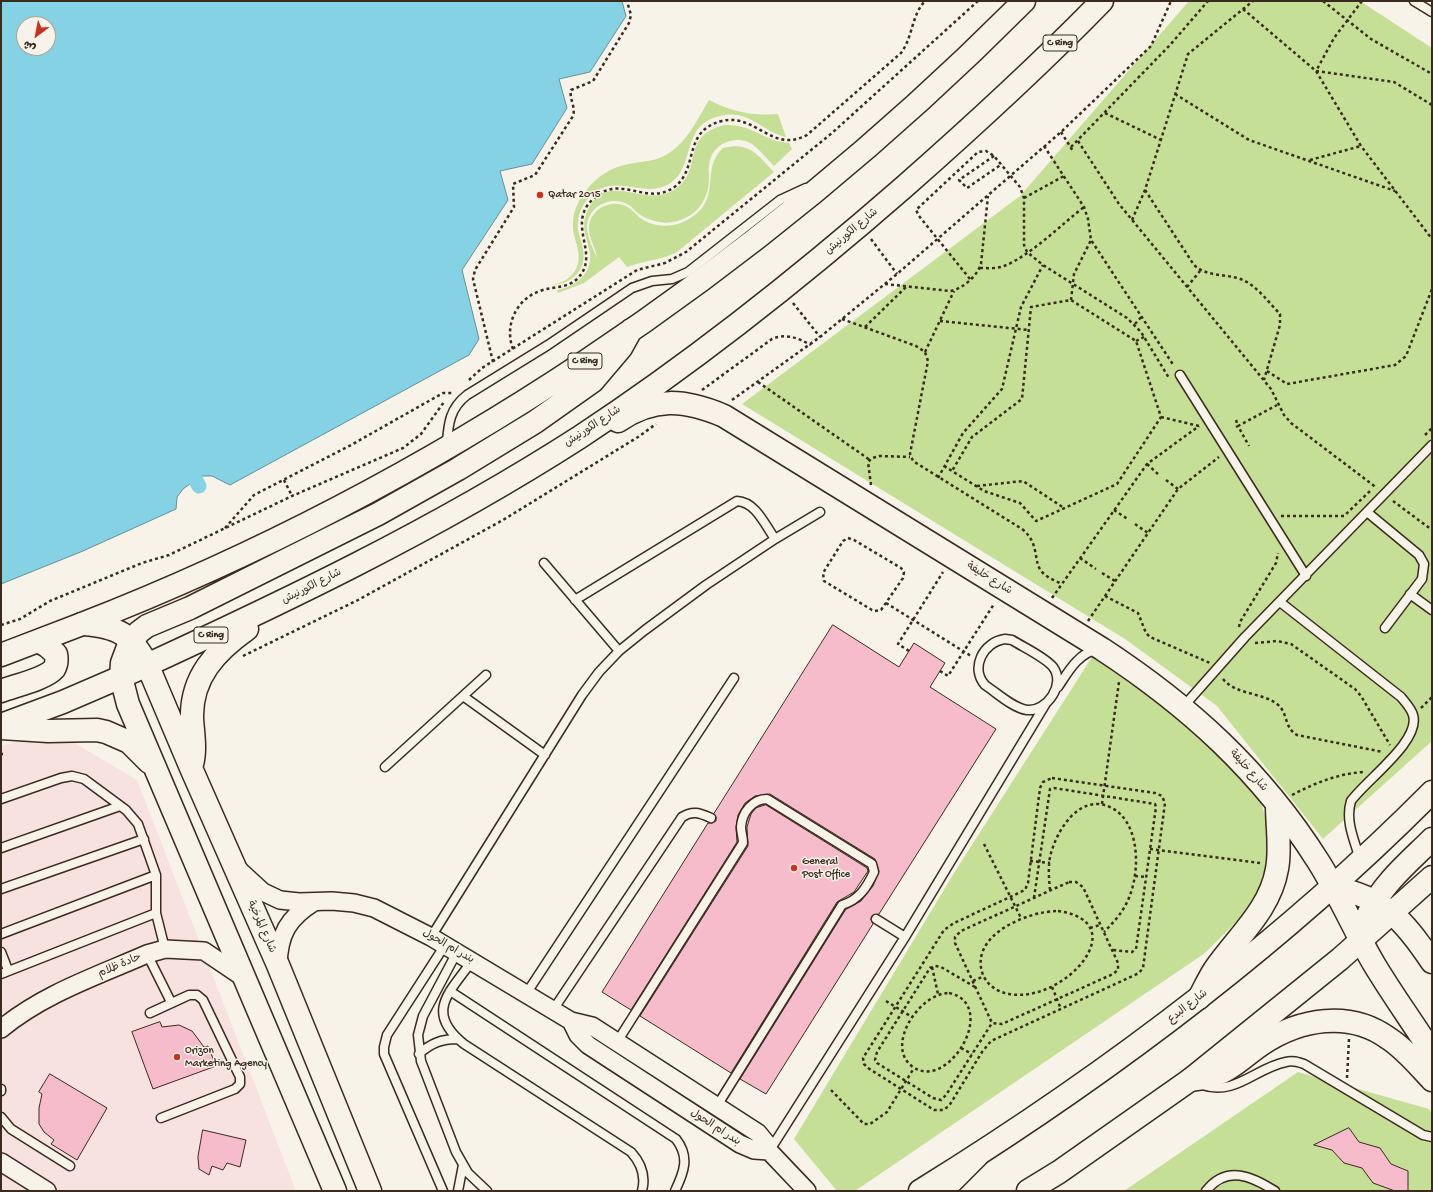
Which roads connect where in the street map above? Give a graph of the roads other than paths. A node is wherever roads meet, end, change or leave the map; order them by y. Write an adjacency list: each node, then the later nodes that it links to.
1 (1102, 1): 8 (main road, شارع الكورنيش / C Ring)
2 (1414, 1): 4 (lane)
3 (1019, 4): 5 (main road, C Ring)
4 (1432, 12)
5 (827, 180): 6 (main road, C Ring); 10 (lane)
6 (631, 330): 10 (main road, C Ring); 23 (main road)
7 (1180, 375): 15 (lane)
8 (578, 438): 19 (main road, شارع الكورنيش / C Ring); 25 (main road, شارع خليفة)
9 (1432, 445): 12 (lane)
10 (447, 447): 21 (main road, C Ring)
11 (820, 512): 13 (lane)
12 (1367, 512): 15 (lane); 16 (lane)
13 (775, 539): 17 (lane); 26 (lane)
14 (544, 563): 17 (lane)
15 (1306, 576): 18 (lane)
16 (1410, 594): 20 (lane); 22 (lane)
17 (575, 600): 26 (lane)
18 (1280, 602): 36 (lane); 51 (lane)
19 (274, 606): 28 (main road, شارع الكورنيش / C Ring); 42 (main road)
20 (1432, 610)
21 (82, 624): 23 (main road); 24 (main road, C Ring)
22 (1386, 628)
23 (132, 640): 28 (main road, شارع المرخية); 30 (main road)
24 (38, 641): 27 (main road, C Ring); 33 (main road)
25 (1102, 649): 32 (lane); 36 (main road, شارع خليفة)
26 (619, 651): 39 (lane)
27 (1, 655)
28 (147, 664): 30 (main road, شارع الكورنيش / C Ring); 42 (main road, شارع المرخية)
29 (486, 675): 34 (lane)
30 (120, 677): 37 (main road, شارع الكورنيش / C Ring); 41 (main road)
31 (734, 678): 74 (lane)
32 (1055, 690): 35 (lane); 35 (lane)
33 (1, 691)
34 (463, 696): 39 (lane); 40 (lane)
35 (1045, 705): 62 (lane)
36 (1183, 707): 46 (main road, شارع خليفة)
37 (1, 725)
38 (1, 728): 41 (main road)
39 (545, 755): 64 (lane)
40 (385, 767)
41 (156, 768): 72 (main road)
42 (191, 768): 52 (main road, شارع المرخية)
43 (1431, 792): 51 (main road, شارع البدع)
44 (1, 799): 45 (lane)
45 (120, 806): 48 (lane); 50 (lane)
46 (1277, 806): 55 (main road, شارع خليفة); 75 (main road)
47 (711, 818): 77 (lane)
48 (144, 839): 53 (lane); 56 (lane)
49 (1432, 839): 58 (main road)
50 (1, 848)
51 (1360, 861): 55 (main road, شارع البدع)
52 (233, 865): 57 (street, بندر ام الحول); 70 (main road, شارع المرخية)
53 (156, 875): 59 (lane); 61 (lane)
54 (1432, 877): 58 (main road)
55 (1332, 887): 58 (main road); 63 (main road, شارع خليفة); 75 (main road, شارع البدع)
56 (1, 890)
57 (314, 902): 64 (street, بندر ام الحول); 70 (street)
58 (1384, 907): 63 (main road); 69 (main road)
59 (156, 914): 65 (lane); 71 (lane)
60 (876, 919): 62 (lane)
61 (1, 934)
62 (905, 937): 91 (lane)
63 (1361, 940): 83 (main road, شارع خليفة); 85 (main road)
64 (444, 945): 68 (street, بندر ام الحول); 84 (lane); 101 (lane)
65 (164, 949): 67 (street, حادة ظلام); 72 (street, حادة ظلام)
66 (1, 952): 71 (lane)
67 (147, 954): 76 (lane); 80 (street, حادة ظلام)
68 (472, 961): 73 (lane); 74 (street, بندر ام الحول)
69 (1432, 962)
70 (278, 965): 100 (main road, شارع المرخية)
71 (5, 972)
72 (244, 978): 99 (main road)
73 (450, 991): 81 (lane); 105 (lane)
74 (526, 994): 77 (street, بندر ام الحول)
75 (1199, 998): 92 (main road, شارع البدع)
76 (171, 1002): 78 (lane); 89 (lane)
77 (553, 1010): 79 (street, بندر ام الحول)
78 (150, 1013)
79 (571, 1021): 82 (street, بندر ام الحول); 91 (street, بندر ام الحول)
80 (1, 1029)
81 (457, 1039): 84 (lane); 104 (lane)
82 (617, 1042): 87 (street, بندر ام الحول); 87 (lane)
83 (1432, 1052)
84 (419, 1054): 94 (lane)
85 (1190, 1080): 86 (main road); 90 (lane); 96 (main road)
86 (1432, 1080)
87 (717, 1106): 91 (street, بندر ام الحول)
88 (1, 1118): 95 (lane)
89 (161, 1118)
90 (1432, 1137)
91 (770, 1151): 97 (street, بندر ام الحول)
92 (977, 1156): 106 (main road, شارع البدع); 107 (main road)
93 (1, 1162): 98 (street)
94 (463, 1165): 102 (lane); 103 (lane)
95 (70, 1166)
96 (1059, 1172): 108 (main road); 109 (lane)
97 (803, 1189)
98 (47, 1191)
99 (335, 1191)
100 (370, 1191)
101 (443, 1191)
102 (458, 1191)
103 (487, 1191)
104 (642, 1191)
105 (675, 1191)
106 (920, 1191)
107 (942, 1191)
108 (1028, 1191)
109 (1045, 1191)
110 (1206, 1191): 111 (lane)
111 (1275, 1191)

